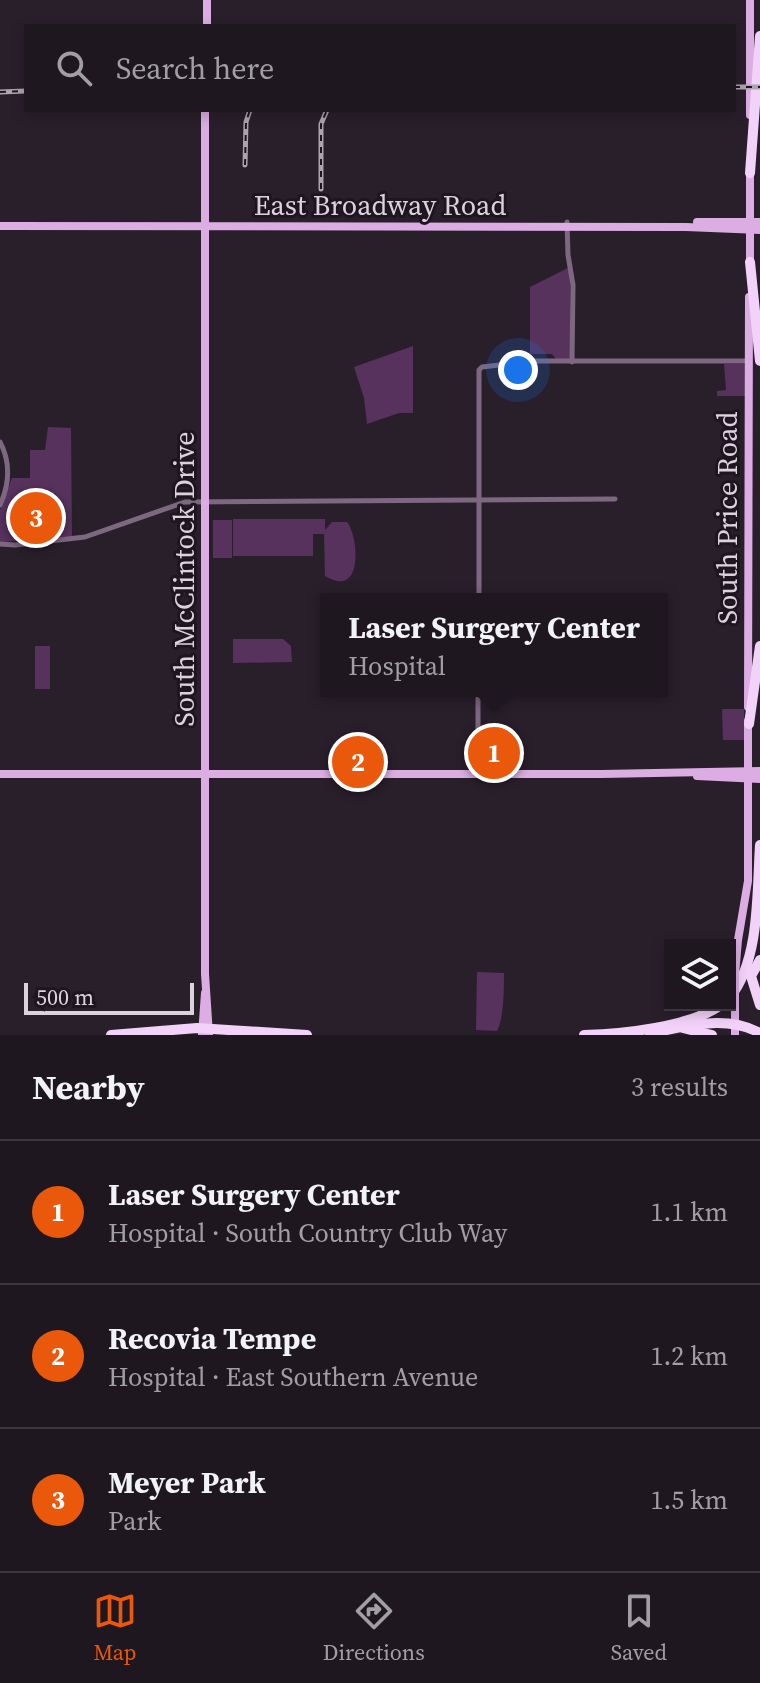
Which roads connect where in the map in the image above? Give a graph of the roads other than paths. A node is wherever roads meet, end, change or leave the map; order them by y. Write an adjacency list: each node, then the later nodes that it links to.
1 (207, 0): 3 (main road)
2 (750, 0): 6 (main road)
3 (207, 24)
4 (760, 36): 6 (highway)
5 (207, 112): 9 (main road, South McClintock Drive)
6 (750, 173): 12 (main road)
7 (268, 222): 9 (main road, East Broadway Road); 10 (main road, East Broadway Road); 13 (main road)
8 (3, 224): 9 (main road, East Broadway Road)
9 (207, 224): 13 (main road, East Broadway Road); 20 (main road, South McClintock Drive)
10 (283, 224): 11 (main road, East Broadway Road); 13 (main road, East Broadway Road)
11 (568, 224): 12 (main road, East Broadway Road); 16 (street)
12 (756, 226): 14 (main road)
13 (258, 227)
14 (750, 262): 15 (highway)
15 (755, 361): 16 (street); 26 (main road, South Price Road)
16 (572, 362): 18 (street)
17 (0, 442): 21 (street)
18 (479, 499): 19 (street); 20 (street); 23 (street)
19 (615, 499)
20 (206, 502): 22 (street); 28 (main road, South McClintock Drive)
21 (0, 505)
22 (0, 544)
23 (479, 593)
24 (760, 646): 26 (highway)
25 (478, 697): 29 (street)
26 (749, 724): 31 (main road, South Price Road)
27 (0, 774): 28 (main road)
28 (206, 774): 29 (main road); 39 (main road, South McClintock Drive)
29 (478, 774): 30 (main road)
30 (680, 774): 31 (main road); 31 (main road)
31 (755, 775): 34 (main road, South Price Road, bridge)
32 (760, 845): 35 (highway)
33 (760, 960): 36 (highway)
34 (736, 963)
35 (736, 993)
36 (760, 1005)
37 (709, 1011): 40 (highway)
38 (733, 1011): 42 (main road, South Price Road)
39 (206, 1032): 43 (highway); 44 (highway)
40 (644, 1033): 41 (highway, bridge); 45 (highway); 46 (highway)
41 (760, 1033)
42 (735, 1034)
43 (111, 1035)
44 (307, 1035)
45 (584, 1035)
46 (712, 1035)

